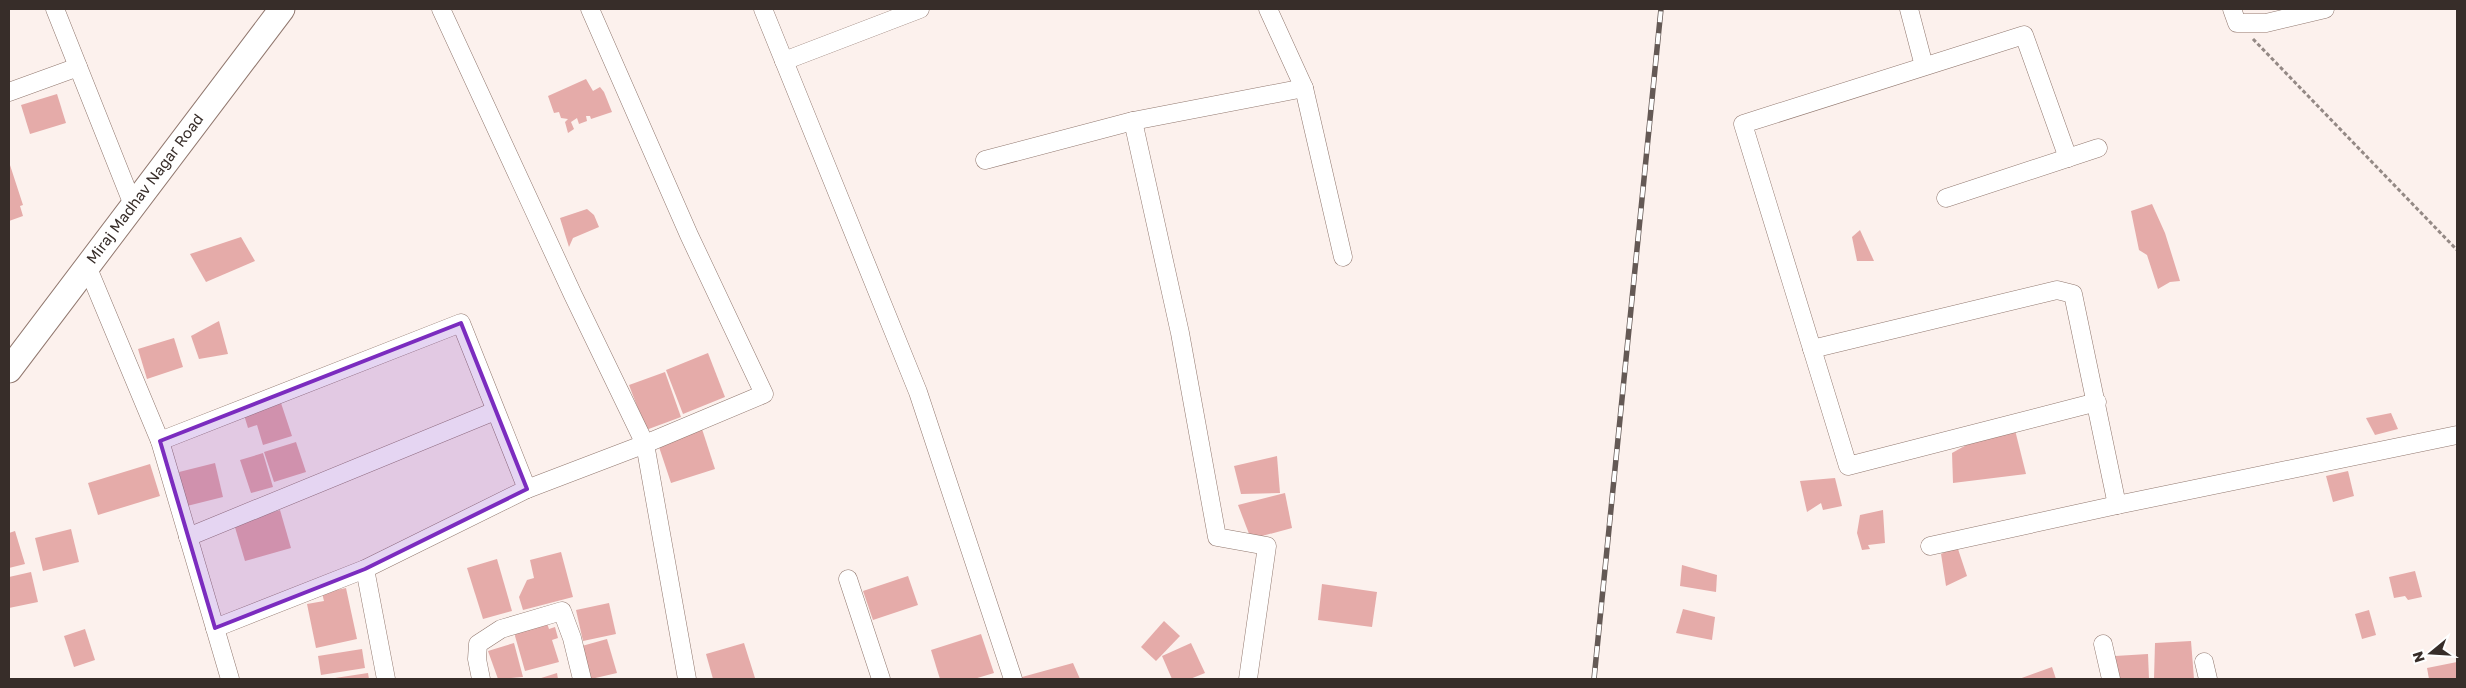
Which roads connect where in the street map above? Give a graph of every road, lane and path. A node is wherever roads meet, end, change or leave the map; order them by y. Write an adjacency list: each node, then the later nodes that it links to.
1 (55, 9): 13 (street)
2 (282, 9): 21 (street, Miraj Madhav Nagar Road)
3 (441, 9): 31 (street)
4 (590, 9): 31 (street)
5 (762, 9): 11 (street)
6 (920, 9): 11 (street)
7 (1268, 9): 14 (street)
8 (1909, 9): 12 (street)
9 (2325, 9): 10 (street)
10 (2235, 16): 22 (path)
11 (784, 62): 47 (street)
12 (1924, 66): 18 (street); 25 (street)
13 (78, 67): 15 (street); 21 (street)
14 (1304, 88): 16 (street); 23 (street)
15 (9, 92)
16 (1134, 121): 19 (street); 48 (street)
17 (2098, 148): 18 (street)
18 (2068, 158): 20 (street)
19 (985, 160)
20 (1946, 198)
21 (133, 205): 24 (street, Miraj Madhav Nagar Road)
22 (2457, 250)
23 (1343, 257)
24 (87, 266): 26 (street, Miraj Madhav Nagar Road); 30 (street)
25 (1812, 349): 27 (street); 27 (street)
26 (9, 370)
27 (2097, 402): 33 (street)
28 (495, 411): 30 (street); 32 (street); 34 (street)
29 (2457, 435): 33 (street)
30 (160, 441): 34 (street)
31 (645, 444): 32 (street); 45 (street)
32 (527, 489): 36 (street)
33 (2117, 505): 35 (street)
34 (188, 538): 38 (street)
35 (1930, 546)
36 (365, 569): 38 (street); 42 (street)
37 (848, 579): 46 (street)
38 (215, 628): 41 (street)
39 (2103, 644): 49 (street)
40 (2204, 662): 50 (street)
41 (230, 679)
42 (386, 679)
43 (481, 679): 44 (street)
44 (582, 679)
45 (687, 679)
46 (881, 679)
47 (1013, 679)
48 (1248, 679)
49 (2111, 679)
50 (2208, 679)

